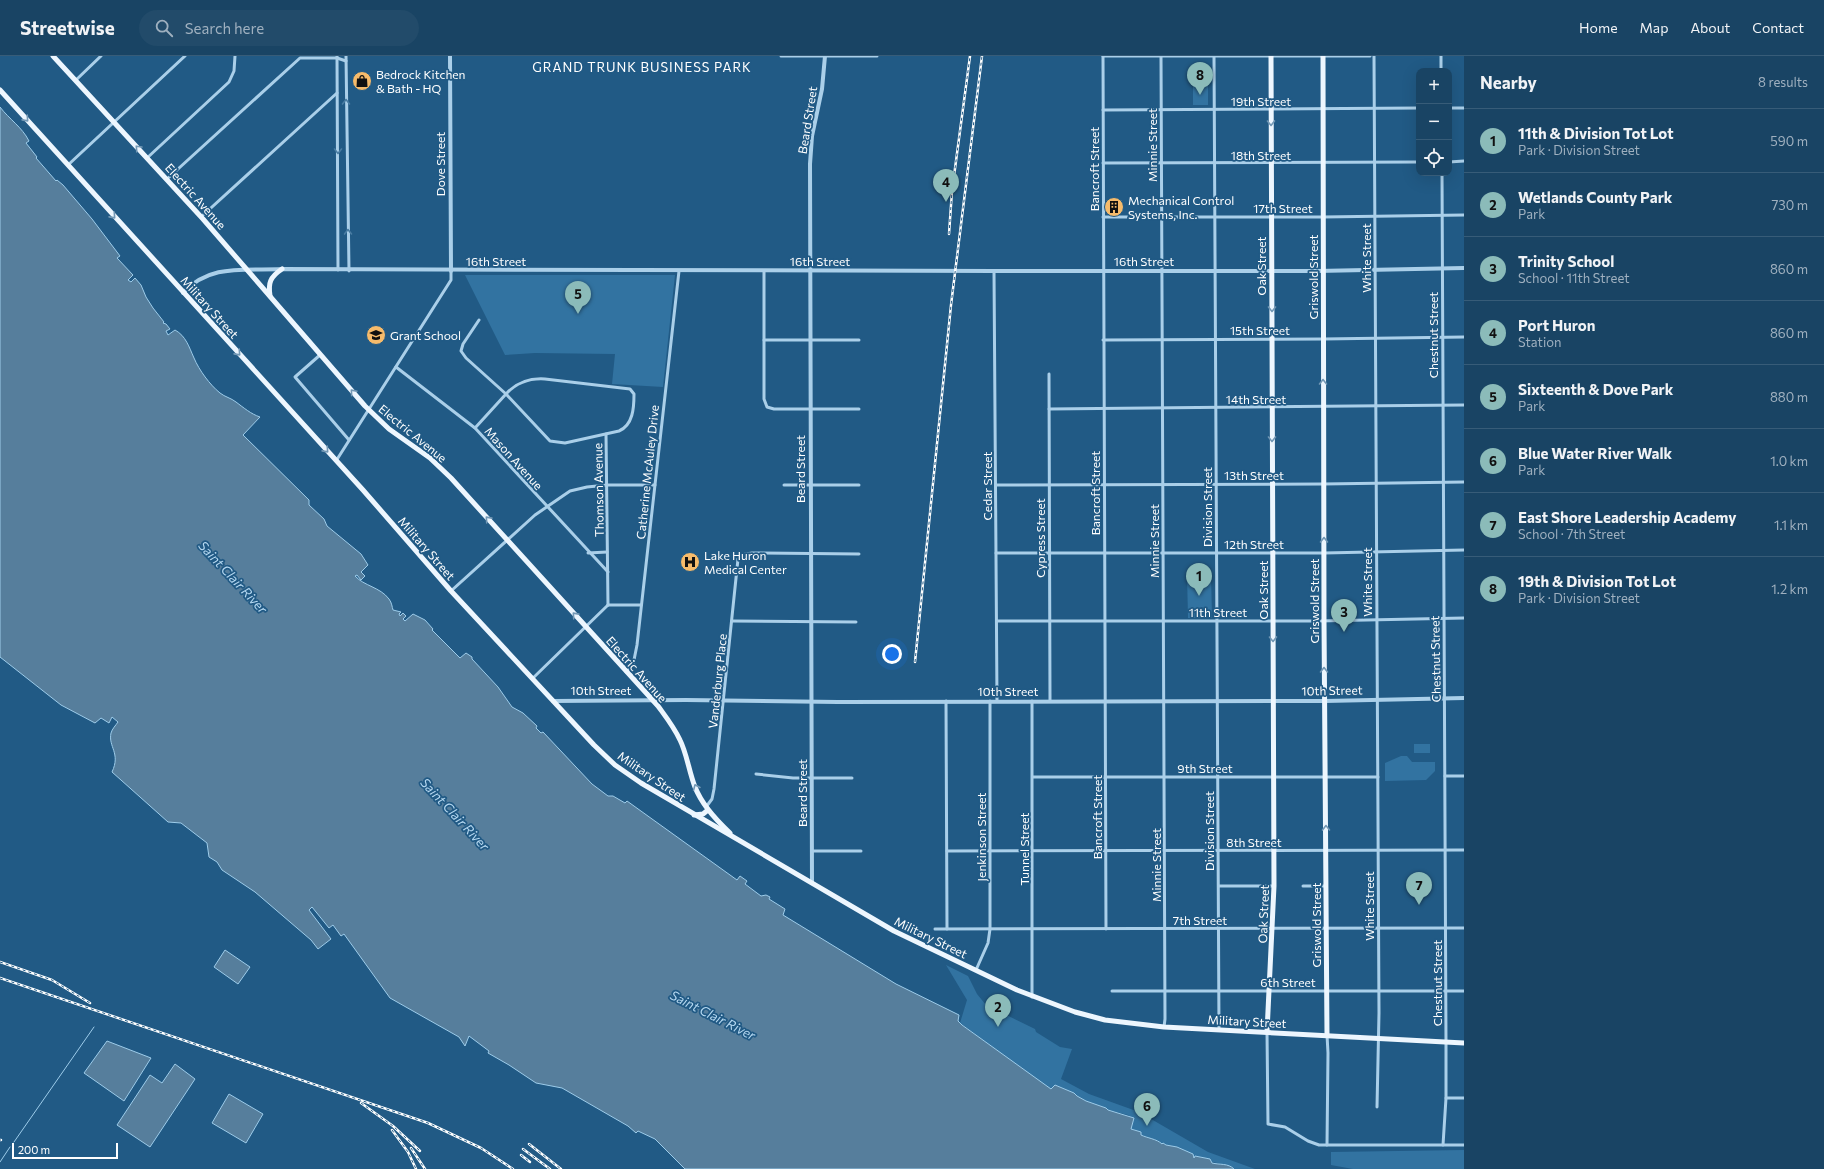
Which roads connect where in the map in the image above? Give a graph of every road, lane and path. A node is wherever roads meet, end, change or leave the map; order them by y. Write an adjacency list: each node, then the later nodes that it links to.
1 (54, 56): 21 (main road, Electric Avenue)
2 (101, 56): 21 (street)
3 (185, 56): 33 (street)
4 (235, 56): 34 (street)
5 (346, 56): 19 (street)
6 (450, 56): 64 (street, Dove Street)
7 (781, 56): 8 (street)
8 (825, 56): 9 (street); 67 (street, Beard Street)
9 (877, 56)
10 (1103, 56): 11 (street); 28 (street, Bancroft Street)
11 (1161, 56): 12 (street); 29 (street, Minnie Street)
12 (1214, 56): 13 (street); 30 (street, Division Street)
13 (1271, 56): 14 (street); 31 (main road, Oak Street)
14 (1323, 56): 15 (street); 32 (main road, Griswold Street)
15 (1370, 56)
16 (1374, 56): 27 (street, White Street)
17 (1441, 56): 20 (street)
18 (337, 57): 19 (street); 23 (street); 46 (street)
19 (346, 62): 63 (street, one-way to 19)
20 (1441, 68)
21 (76, 80): 33 (main road, Electric Avenue)
22 (0, 90): 44 (main road, Military Street, one-way to 44)
23 (337, 93): 49 (street); 62 (street, one-way to 62)
24 (1416, 108): 27 (street, 19th Street)
25 (1452, 108): 26 (street)
26 (1464, 108)
27 (1374, 109): 32 (street, 19th Street); 40 (street, White Street)
28 (1103, 110): 29 (street, 19th Street); 38 (street, Bancroft Street)
29 (1161, 110): 30 (street, 19th Street); 41 (street, Minnie Street)
30 (1214, 110): 31 (street, 19th Street); 39 (street, Division Street)
31 (1270, 110): 32 (street, 19th Street); 42 (main road, Oak Street, one-way to 42)
32 (1323, 110): 43 (main road, Griswold Street)
33 (114, 122): 34 (main road, Electric Avenue, one-way to 33); 44 (street)
34 (147, 158): 46 (main road, Electric Avenue)
35 (1464, 161): 37 (street)
36 (1416, 162): 40 (street, 18th Street)
37 (1452, 162)
38 (1103, 163): 41 (street, 18th Street); 51 (street, Bancroft Street)
39 (1214, 163): 41 (street, 18th Street); 42 (street, 18th Street); 53 (street, Division Street)
40 (1374, 163): 43 (street, 18th Street); 50 (street, White Street)
41 (1161, 164): 52 (street, Minnie Street)
42 (1271, 164): 43 (street, 18th Street); 54 (main road, Oak Street)
43 (1322, 164): 55 (main road, Griswold Street)
44 (68, 166): 73 (main road, Military Street, one-way to 73)
45 (1442, 176): 47 (street, Chestnut Street)
46 (167, 179): 49 (main road, Electric Avenue)
47 (1442, 215): 48 (street, 17th Street); 50 (street, 17th Street); 57 (street, Chestnut Street)
48 (1464, 215)
49 (201, 216): 58 (main road, Electric Avenue)
50 (1375, 216): 55 (street, 17th Street); 61 (street, White Street)
51 (1103, 217): 52 (street, 17th Street); 69 (street, Bancroft Street)
52 (1162, 217): 53 (street, 17th Street); 70 (street, Minnie Street)
53 (1215, 217): 54 (street, 17th Street); 71 (street, Division Street)
54 (1271, 217): 55 (street, 17th Street); 60 (main road, Oak Street)
55 (1323, 217): 72 (main road, Griswold Street)
56 (1464, 268): 57 (street, 16th Street)
57 (1442, 269): 61 (street, 16th Street); 76 (street, Chestnut Street)
58 (248, 270): 59 (street, 16th Street); 73 (street, 16th Street); 74 (main road, Electric Avenue)
59 (282, 270): 62 (street, 16th Street); 74 (main road)
60 (1271, 270): 71 (street, 16th Street); 72 (street, 16th Street); 85 (main road, Oak Street, one-way to 85)
61 (1375, 270): 72 (street, 16th Street); 78 (street, White Street)
62 (338, 271): 63 (street, 16th Street)
63 (349, 271): 64 (street, 16th Street)
64 (451, 271): 65 (street, 16th Street); 88 (street)
65 (679, 271): 66 (street, 16th Street); 116 (street, Catherine McAuley Drive)
66 (764, 271): 67 (street, 16th Street); 79 (street)
67 (809, 271): 68 (street, 16th Street); 80 (street, Beard Street)
68 (994, 271): 69 (street, 16th Street); 119 (street, Cedar Street)
69 (1103, 271): 70 (street, 16th Street); 82 (street, Bancroft Street)
70 (1162, 271): 71 (street, 16th Street); 83 (street, Minnie Street)
71 (1215, 271): 84 (street, Division Street)
72 (1323, 271): 86 (main road, Griswold Street)
73 (183, 293): 106 (main road, Military Street, one-way to 106)
74 (270, 297): 87 (main road, Electric Avenue)
75 (479, 320): 90 (street)
76 (1442, 337): 77 (street, 15th Street); 78 (street, 15th Street); 92 (street, Chestnut Street)
77 (1464, 337)
78 (1376, 338): 86 (street, 15th Street); 93 (street, White Street)
79 (764, 340): 80 (street); 100 (street)
80 (810, 340): 81 (street); 100 (street, Beard Street)
81 (859, 340)
82 (1103, 340): 83 (street, 15th Street); 95 (street, Bancroft Street)
83 (1162, 340): 84 (street, 15th Street); 96 (street, Minnie Street)
84 (1215, 340): 85 (street, 15th Street); 97 (street, Division Street)
85 (1272, 340): 86 (street, 15th Street); 98 (main road, Oak Street)
86 (1323, 340): 99 (main road, Griswold Street, one-way to 86)
87 (320, 354): 102 (main road, Electric Avenue, one-way to 87); 105 (street)
88 (396, 367): 102 (street); 103 (street, Mason Avenue)
89 (1049, 374): 94 (street, Cypress Street)
90 (506, 394): 103 (street); 104 (street); 104 (street, Thomson Avenue)
91 (1464, 405): 92 (street, 14th Street)
92 (1443, 406): 93 (street, 14th Street); 107 (street, Chestnut Street)
93 (1376, 407): 99 (street, 14th Street); 109 (street, White Street)
94 (1049, 408): 95 (street, 14th Street); 110 (street, Cypress Street)
95 (1104, 408): 96 (street, 14th Street); 120 (street, Bancroft Street)
96 (1162, 408): 97 (street, 14th Street); 111 (street, Minnie Street)
97 (1215, 408): 98 (street, 14th Street); 112 (street, Division Street)
98 (1272, 408): 99 (street, 14th Street); 113 (main road, Oak Street, one-way to 113)
99 (1323, 408): 114 (main road, Griswold Street)
100 (810, 409): 101 (street); 118 (street, Beard Street)
101 (859, 409)
102 (369, 410): 105 (street); 123 (main road, Electric Avenue, one-way to 102)
103 (475, 428): 122 (street, Mason Avenue)
104 (606, 434): 115 (street, Thomson Avenue)
105 (349, 440): 106 (street)
106 (336, 461): 139 (main road, Military Street)
107 (1443, 482): 108 (street, 13th Street); 109 (street, 13th Street); 124 (street, Chestnut Street)
108 (1464, 482)
109 (1376, 483): 114 (street, 13th Street); 126 (street, White Street)
110 (1049, 484): 119 (street, 13th Street); 120 (street, 13th Street); 133 (street, Cypress Street)
111 (1162, 484): 112 (street, 13th Street); 120 (street, 13th Street); 134 (street, Minnie Street)
112 (1216, 484): 113 (street, 13th Street); 129 (street, Division Street)
113 (1272, 484): 114 (street, 13th Street); 135 (main road, Oak Street)
114 (1324, 484): 136 (main road, Griswold Street, one-way to 114)
115 (607, 485): 116 (street); 122 (street); 127 (street, Thomson Avenue)
116 (655, 485): 141 (street, Catherine McAuley Drive)
117 (784, 485): 118 (street)
118 (810, 485): 121 (street); 131 (street, Beard Street)
119 (996, 485): 132 (street, Cedar Street)
120 (1104, 485): 128 (street, Bancroft Street)
121 (859, 486)
122 (546, 507): 123 (street); 130 (street, Mason Avenue)
123 (507, 540): 139 (street); 155 (main road, Electric Avenue, one-way to 123)
124 (1443, 550): 125 (street, 12th Street); 126 (street, 12th Street); 143 (street, Chestnut Street)
125 (1464, 550)
126 (1376, 551): 136 (street, 12th Street); 144 (street, White Street)
127 (608, 552): 130 (street); 138 (street, Thomson Avenue)
128 (1104, 552): 133 (street, 12th Street); 134 (street, 12th Street); 148 (street, Bancroft Street)
129 (1216, 552): 134 (street, 12th Street); 135 (street, 12th Street); 150 (street, Division Street)
130 (588, 553): 138 (street, Mason Avenue)
131 (811, 553): 137 (street); 145 (street, Vanderburg Place); 153 (street, Beard Street)
132 (996, 553): 133 (street, 12th Street); 146 (street, Cedar Street)
133 (1049, 553): 147 (street, Cypress Street)
134 (1163, 553): 149 (street, Minnie Street)
135 (1272, 553): 136 (street, 12th Street); 151 (main road, Oak Street)
136 (1324, 553): 152 (main road, Griswold Street)
137 (859, 554)
138 (608, 572): 140 (street, Thomson Avenue)
139 (451, 591): 157 (main road, Military Street)
140 (608, 605): 141 (street); 155 (street)
141 (641, 605): 156 (street, Catherine McAuley Drive)
142 (1464, 618): 143 (street, 11th Street)
143 (1444, 619): 144 (street, 11th Street); 158 (street, Chestnut Street)
144 (1376, 620): 152 (street, 11th Street); 164 (street, White Street)
145 (732, 621): 153 (street); 161 (street, Vanderburg Place)
146 (997, 621): 147 (street, 11th Street); 169 (street, Cedar Street)
147 (1050, 621): 148 (street, 11th Street); 171 (street, Cypress Street)
148 (1104, 621): 149 (street, 11th Street); 172 (street, Bancroft Street)
149 (1163, 621): 150 (street, 11th Street); 162 (street, Minnie Street)
150 (1216, 621): 151 (street, 11th Street); 163 (street, Division Street)
151 (1273, 621): 152 (street, 11th Street); 173 (main road, Oak Street, one-way to 173)
152 (1324, 621): 174 (main road, Griswold Street, one-way to 152)
153 (811, 622): 154 (street); 166 (street, Beard Street)
154 (856, 622)
155 (587, 627): 156 (main road, Electric Avenue); 157 (street)
156 (626, 672): 160 (main road, Electric Avenue)
157 (532, 679): 165 (main road, Military Street)
158 (1444, 698): 159 (street, 10th Street); 164 (street, 10th Street); 176 (street, Chestnut Street)
159 (1464, 698)
160 (653, 700): 161 (street, 10th Street); 165 (street, 10th Street); 187 (main road, Electric Avenue, one-way to 160)
161 (724, 700): 166 (street, 10th Street); 187 (street, Vanderburg Place)
162 (1164, 700): 163 (street, 10th Street); 172 (street, 10th Street); 180 (street, Minnie Street)
163 (1217, 700): 173 (street, 10th Street); 181 (street, Division Street)
164 (1377, 700): 174 (street, 10th Street); 184 (street, White Street)
165 (553, 701): 188 (main road, Military Street)
166 (812, 701): 167 (street, 10th Street); 185 (street, Beard Street)
167 (946, 701): 168 (street, 10th Street); 195 (street)
168 (990, 701): 169 (street, 10th Street); 196 (street, Jenkinson Street)
169 (997, 701): 170 (street, 10th Street)
170 (1032, 701): 171 (street, 10th Street); 178 (street, Tunnel Street)
171 (1050, 701): 172 (street, 10th Street)
172 (1105, 701): 179 (street, Bancroft Street)
173 (1273, 701): 174 (street, 10th Street); 182 (main road, Oak Street)
174 (1325, 701): 183 (main road, Griswold Street)
175 (756, 774): 185 (street)
176 (1445, 776): 177 (street); 191 (street, Chestnut Street)
177 (1464, 776)
178 (1033, 777): 179 (street, 9th Street); 197 (street, Tunnel Street)
179 (1106, 777): 180 (street, 9th Street); 198 (street, Bancroft Street)
180 (1164, 777): 181 (street, 9th Street); 199 (street, Minnie Street)
181 (1218, 777): 182 (street, 9th Street); 200 (street, Division Street)
182 (1274, 777): 183 (street, 9th Street); 201 (main road, Oak Street)
183 (1325, 777): 184 (street, 9th Street); 202 (main road, Griswold Street, one-way to 183)
184 (1378, 777): 190 (street, White Street)
185 (812, 778): 186 (street); 193 (street, Beard Street)
186 (852, 778)
187 (707, 808): 188 (main road); 189 (main road, Electric Avenue)
188 (693, 815): 189 (main road, Military Street)
189 (737, 839): 203 (main road, Military Street)
190 (1378, 850): 191 (street, 8th Street); 202 (street, 8th Street); 208 (street, White Street)
191 (1445, 850): 192 (street, 8th Street); 209 (street, Chestnut Street)
192 (1464, 850)
193 (812, 851): 194 (street); 203 (street, Beard Street)
194 (861, 851)
195 (947, 851): 196 (street, 8th Street); 212 (street)
196 (990, 851): 197 (street, 8th Street); 213 (street, Jenkinson Street)
197 (1033, 851): 198 (street, 8th Street); 214 (street, Tunnel Street)
198 (1106, 851): 199 (street, 8th Street); 215 (street, Bancroft Street)
199 (1165, 851): 200 (street, 8th Street); 216 (street, Minnie Street)
200 (1218, 851): 201 (street, 8th Street); 204 (street, Division Street)
201 (1274, 851): 202 (street, 8th Street); 205 (main road, Oak Street)
202 (1326, 851): 207 (main road, Griswold Street)
203 (812, 883): 220 (main road, Military Street)
204 (1218, 886): 205 (street); 217 (street, Division Street)
205 (1274, 886): 218 (main road, Oak Street)
206 (1303, 886): 207 (street)
207 (1326, 886): 219 (main road, Griswold Street)
208 (1378, 928): 209 (street, 7th Street); 219 (street, 7th Street); 226 (street, White Street)
209 (1446, 928): 210 (street, 7th Street); 227 (street, Chestnut Street)
210 (1464, 928)
211 (935, 929): 212 (street, 7th Street)
212 (947, 929): 213 (street, 7th Street)
213 (990, 929): 214 (street, 7th Street); 220 (street, Jenkinson Street)
214 (1033, 929): 215 (street, 7th Street); 229 (street, Tunnel Street)
215 (1106, 929): 216 (street, 7th Street)
216 (1165, 929): 217 (street, 7th Street); 222 (street, Minnie Street)
217 (1219, 929): 218 (street, 7th Street); 223 (street, Division Street)
218 (1273, 929): 219 (street, 7th Street); 224 (main road, Oak Street)
219 (1327, 929): 225 (main road, Griswold Street)
220 (976, 970): 229 (main road, Military Street)
221 (1112, 991): 222 (street, 6th Street)
222 (1165, 991): 223 (street, 6th Street); 230 (street, Minnie Street)
223 (1219, 991): 224 (street, 6th Street); 231 (street, Division Street)
224 (1270, 991): 225 (street, 6th Street); 232 (main road, Oak Street)
225 (1326, 991): 226 (street, 6th Street); 233 (main road, Griswold Street)
226 (1379, 991): 227 (street, 6th Street); 234 (street, White Street)
227 (1446, 991): 228 (street, 6th Street); 235 (street, Chestnut Street)
228 (1464, 991)
229 (1032, 997): 230 (main road, Military Street)
230 (1164, 1027): 231 (main road, Military Street)
231 (1219, 1030): 232 (main road, Military Street)
232 (1267, 1032): 233 (main road, Military Street); 240 (street, Oak Street)
233 (1327, 1035): 234 (main road, Military Street); 240 (street, Griswold Street)
234 (1379, 1038): 235 (main road, Military Street); 239 (street, White Street)
235 (1446, 1042): 236 (main road, Military Street); 237 (street, Chestnut Street)
236 (1464, 1043)
237 (1446, 1098): 238 (street); 241 (street, Chestnut Street)
238 (1464, 1098)
239 (1377, 1107)
240 (1327, 1145): 241 (street)
241 (1443, 1145): 242 (street)
242 (1464, 1145)

